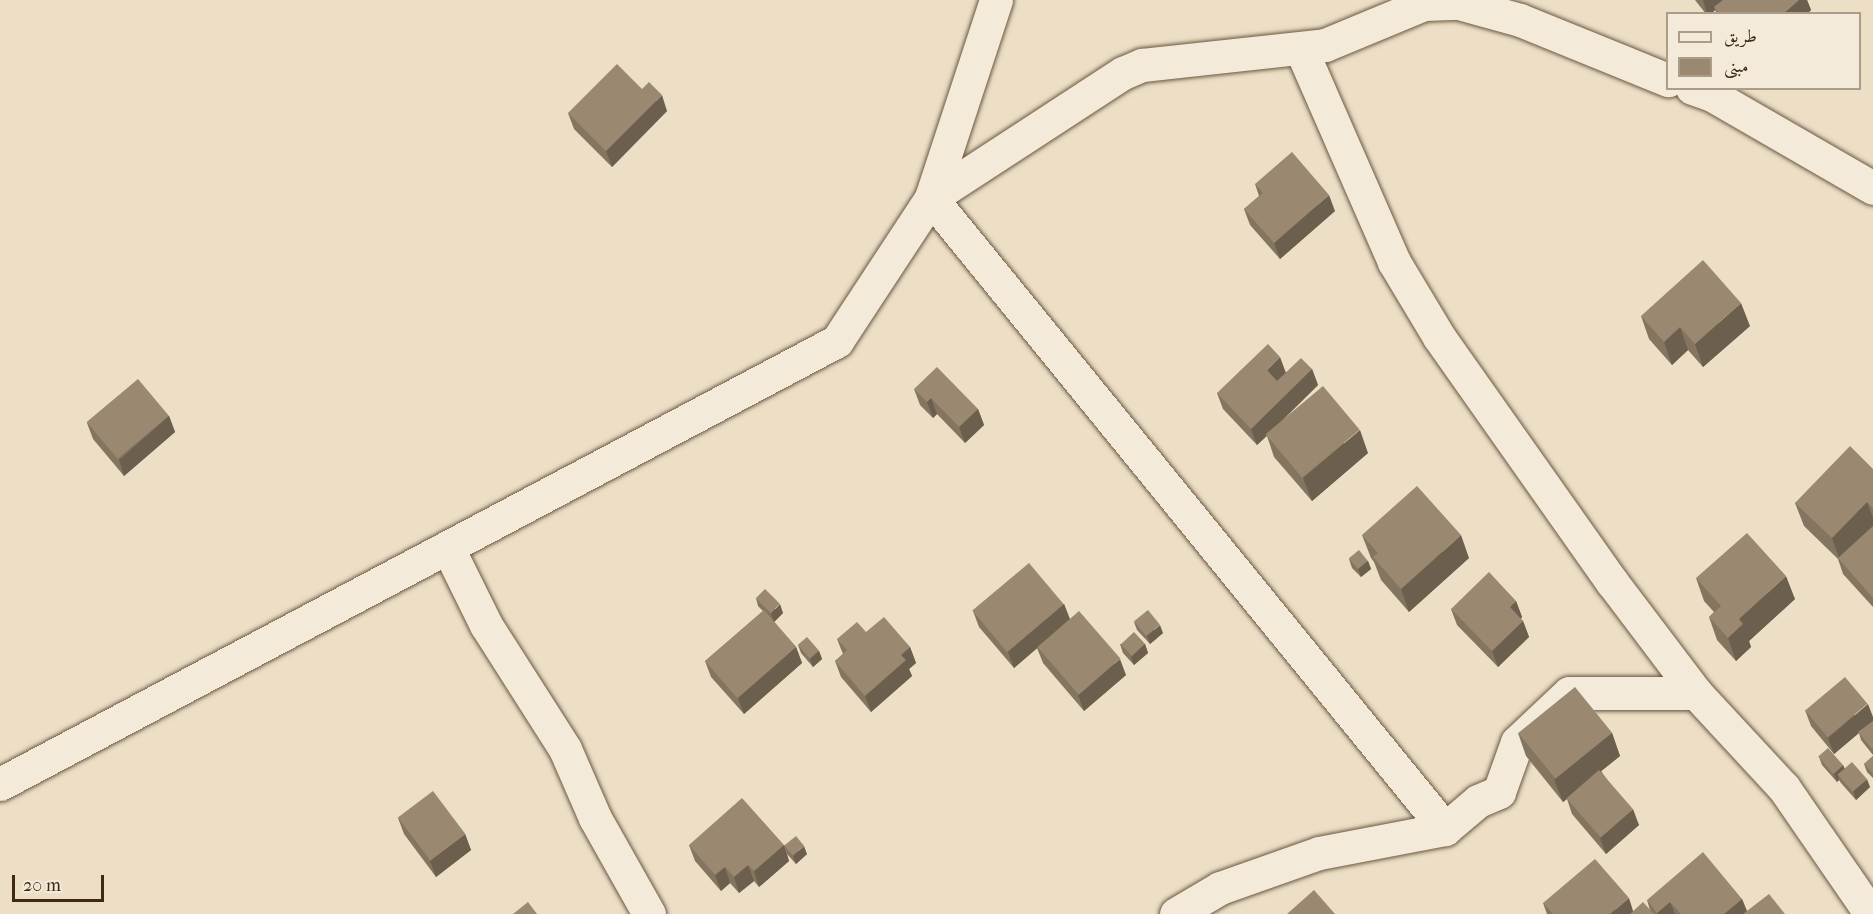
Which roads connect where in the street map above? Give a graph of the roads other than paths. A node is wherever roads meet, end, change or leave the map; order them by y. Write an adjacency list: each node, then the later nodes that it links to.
1 (996, 0): 6 (street)
2 (1300, 50): 3 (street); 6 (street); 8 (street)
3 (1666, 79)
4 (1698, 90): 5 (street)
5 (1873, 188)
6 (931, 198): 7 (street); 10 (street)
7 (448, 548): 9 (street); 11 (street)
8 (1696, 693): 10 (street); 13 (street)
9 (0, 784)
10 (1445, 829): 12 (street)
11 (649, 914)
12 (1176, 914)
13 (1870, 914)

